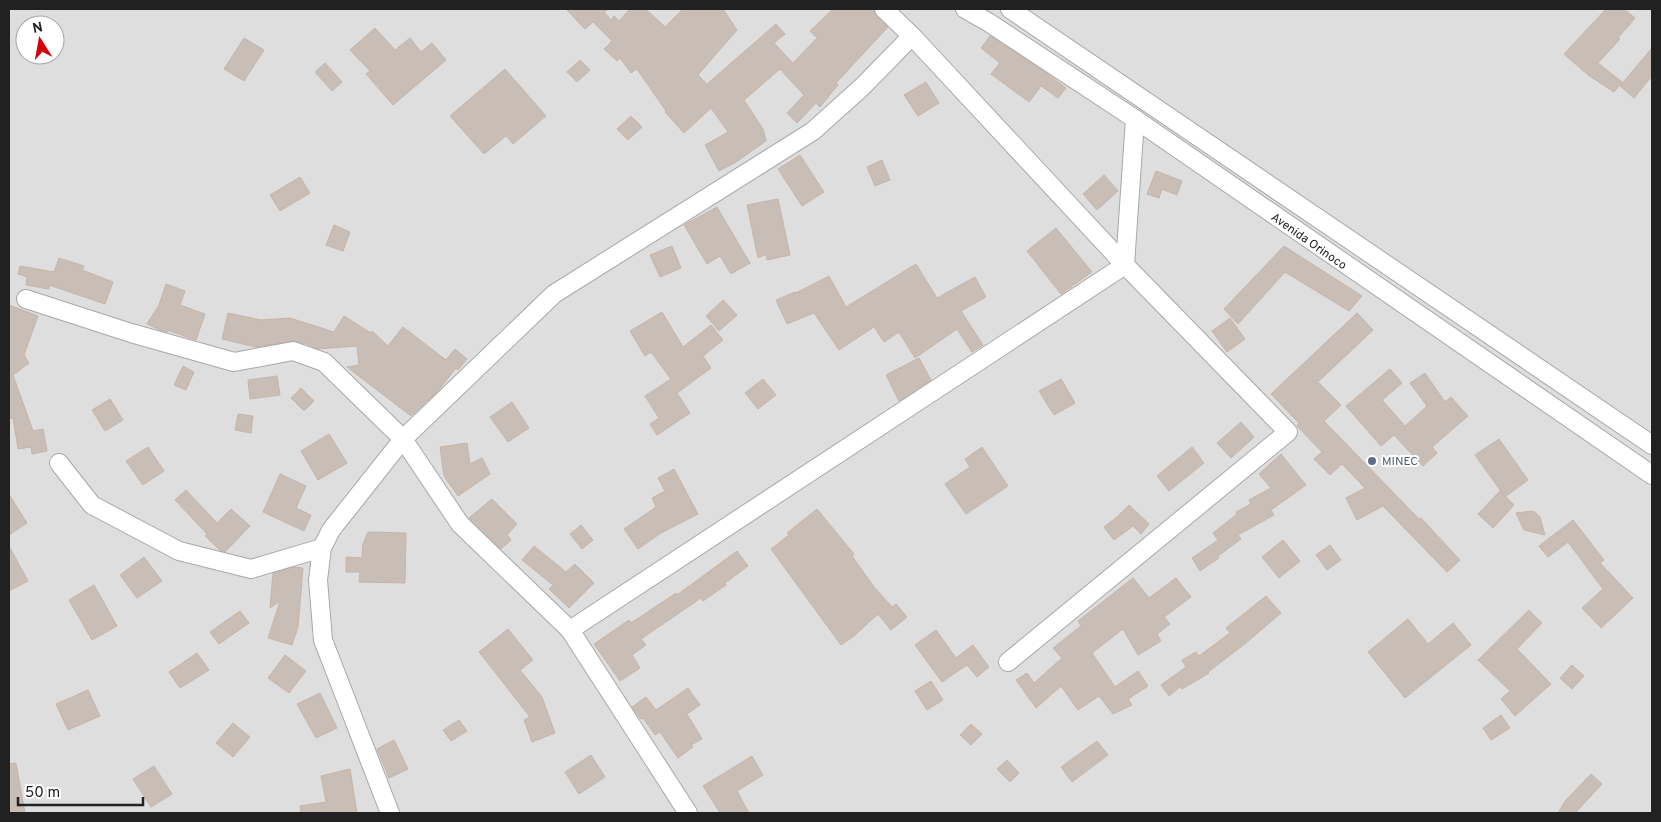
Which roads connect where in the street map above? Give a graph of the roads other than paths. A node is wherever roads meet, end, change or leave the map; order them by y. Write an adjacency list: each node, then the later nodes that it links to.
1 (884, 9): 5 (street)
2 (965, 9): 4 (street, Avenida Orinoco)
3 (1010, 9): 10 (street, Avenida Orinoco)
4 (989, 16): 6 (street, Avenida Orinoco)
5 (912, 36): 7 (street); 9 (street)
6 (1135, 120): 7 (street); 12 (street, Avenida Orinoco)
7 (1125, 265): 14 (street); 15 (street)
8 (26, 299): 9 (street)
9 (403, 439): 13 (street); 14 (street)
10 (1652, 445)
11 (59, 463): 13 (street)
12 (1652, 476)
13 (322, 548): 16 (street)
14 (570, 630): 17 (street)
15 (1008, 662)
16 (390, 813)
17 (688, 813)

